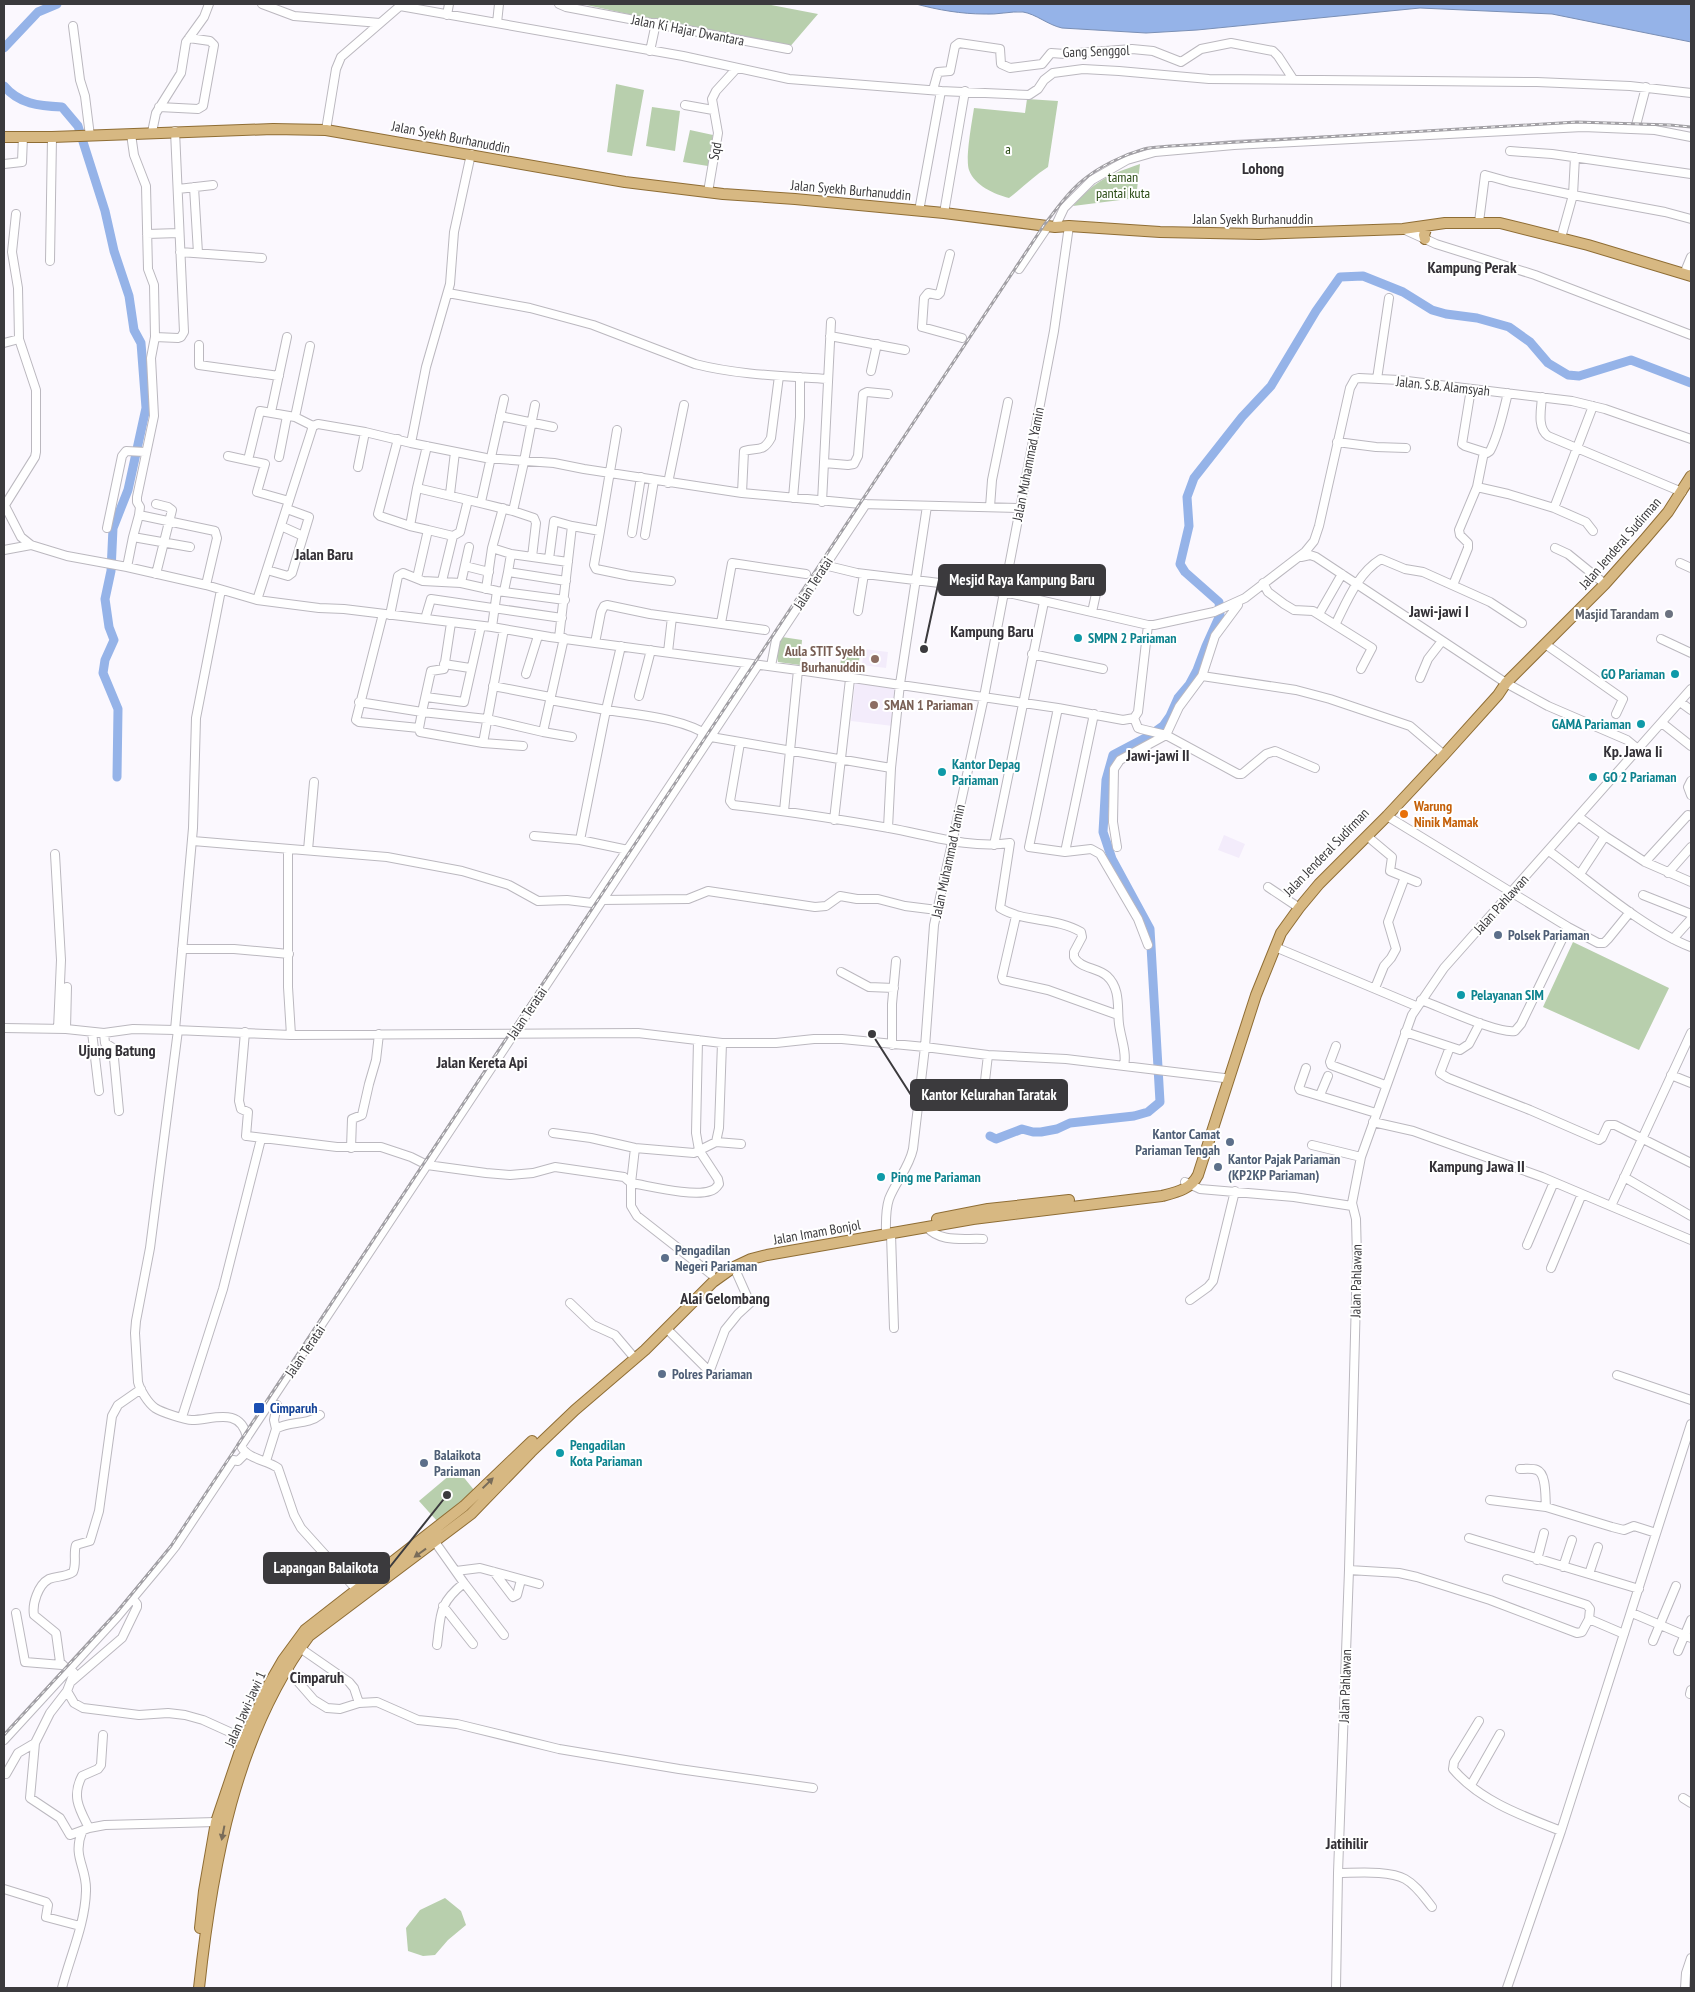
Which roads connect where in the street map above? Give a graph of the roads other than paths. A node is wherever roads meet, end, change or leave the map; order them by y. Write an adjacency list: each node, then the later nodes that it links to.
1 (210, 4): 12 (street)
2 (262, 4): 8 (street)
3 (449, 4): 7 (street)
4 (499, 4): 10 (street)
5 (559, 4): 9 (street, Jalan Ki Hajar Dwantara)
6 (400, 5): 7 (street); 8 (street)
7 (447, 15): 10 (street)
8 (380, 23): 25 (street)
9 (656, 23): 13 (street, Jalan Ki Hajar Dwantara); 14 (street)
10 (497, 24): 14 (street)
11 (74, 26): 30 (street)
12 (189, 38): 22 (street); 22 (street)
13 (788, 49)
14 (650, 51): 15 (street)
15 (737, 68): 18 (street); 23 (street, Sqd)
16 (1293, 79): 17 (street); 18 (street, Gang Senggol); 19 (street)
17 (1646, 87): 20 (street); 24 (street)
18 (937, 90): 19 (street); 44 (street)
19 (965, 91): 45 (street)
20 (1691, 93)
21 (685, 105): 23 (street)
22 (160, 107): 27 (street)
23 (713, 110): 42 (street, Sqd)
24 (1635, 129): 33 (street); 51 (street)
25 (326, 130): 26 (main road, Jalan Syekh Burhanuddin); 35 (main road, Jalan Syekh Burhanuddin)
26 (175, 131): 27 (main road, Jalan Syekh Burhanuddin); 41 (street)
27 (152, 132): 28 (main road, Jalan Syekh Burhanuddin)
28 (130, 134): 30 (main road, Jalan Syekh Burhanuddin); 54 (street)
29 (24, 136): 31 (main road, Jalan Syekh Burhanuddin); 32 (main road, Jalan Syekh Burhanuddin); 37 (street)
30 (83, 136): 32 (main road, Jalan Syekh Burhanuddin)
31 (4, 137)
32 (52, 137): 62 (street)
33 (1691, 138)
34 (1510, 151): 36 (street)
35 (471, 154): 42 (main road, Jalan Syekh Burhanuddin); 65 (street)
36 (1575, 157): 38 (street); 43 (street)
37 (4, 164)
38 (1691, 174)
39 (213, 185): 40 (street)
40 (194, 187): 41 (street); 58 (street)
41 (178, 190): 53 (street)
42 (708, 192): 44 (main road, Jalan Syekh Burhanuddin)
43 (1573, 195): 47 (street); 48 (street); 55 (street)
44 (919, 211): 45 (main road, Jalan Syekh Burhanuddin)
45 (944, 213): 51 (main road, Jalan Syekh Burhanuddin)
46 (16, 214): 73 (street)
47 (1691, 219)
48 (1478, 222): 50 (main road, Jalan Syekh Burhanuddin); 55 (main road, Jalan Syekh Burhanuddin)
49 (1069, 226): 51 (main road, Jalan Syekh Burhanuddin); 52 (main road, Jalan Syekh Burhanuddin); 140 (street, Jalan Muhammad Yamin)
50 (1427, 226): 52 (main road, Jalan Syekh Burhanuddin); 56 (main road)
51 (1051, 227): 63 (street)
52 (1403, 229): 56 (street)
53 (179, 233): 54 (street); 57 (street)
54 (147, 234): 70 (street)
55 (1561, 238): 64 (main road, Jalan Syekh Burhanuddin)
56 (1425, 239): 68 (street)
57 (180, 252): 58 (street); 70 (street)
58 (198, 253): 61 (street)
59 (950, 254): 72 (street)
60 (1691, 257): 64 (street)
61 (262, 258)
62 (50, 261)
63 (1020, 269)
64 (1688, 275)
65 (448, 292): 81 (street); 105 (street)
66 (1389, 298): 84 (street)
67 (831, 322): 69 (street)
68 (1691, 335)
69 (830, 336): 75 (street); 83 (street)
70 (155, 337): 109 (street)
71 (287, 337): 80 (street)
72 (962, 338)
73 (19, 340): 74 (street); 135 (street)
74 (4, 343)
75 (877, 344): 78 (street); 79 (street)
76 (200, 345): 80 (street)
77 (310, 346): 95 (street)
78 (905, 350)
79 (871, 371)
80 (279, 376): 94 (street)
81 (779, 376): 82 (street); 127 (street)
82 (800, 377): 83 (street); 129 (street)
83 (827, 379): 117 (street)
84 (1377, 379): 85 (street, Jalan. S.B. Alamsyah); 104 (street, Jalan. S.B. Alamsyah)
85 (1471, 389): 86 (street, Jalan. S.B. Alamsyah); 111 (street)
86 (1508, 393): 88 (street, Jalan. S.B. Alamsyah); 111 (street)
87 (888, 394): 117 (street)
88 (1542, 397): 93 (street, Jalan. S.B. Alamsyah); 108 (street)
89 (504, 399): 96 (street)
90 (1008, 402): 138 (street)
91 (684, 404): 123 (street)
92 (535, 406): 97 (street)
93 (1593, 406): 103 (street, Jalan. S.B. Alamsyah); 108 (street)
94 (271, 412): 95 (street); 113 (street)
95 (291, 416): 98 (street); 114 (street)
96 (500, 416): 97 (street); 115 (street)
97 (532, 423): 99 (street); 116 (street)
98 (313, 426): 101 (street); 136 (street)
99 (553, 427)
100 (617, 430): 119 (street)
101 (365, 432): 102 (street); 118 (street)
102 (398, 439): 105 (street); 146 (street)
103 (1691, 439)
104 (1338, 442): 107 (street); 157 (street, Jalan. S.B. Alamsyah)
105 (411, 443): 106 (street)
106 (427, 446): 110 (street); 125 (street)
107 (1406, 448)
108 (1577, 448): 126 (street); 141 (street)
109 (138, 451): 143 (street); 148 (street)
110 (455, 452): 115 (street); 128 (street)
111 (1484, 452): 124 (street)
112 (228, 456): 136 (street)
113 (249, 456)
114 (279, 457)
115 (490, 458): 116 (street); 131 (street)
116 (524, 462): 119 (street); 142 (street)
117 (824, 463): 132 (street)
118 (358, 467)
119 (609, 473): 121 (street); 150 (street)
120 (1691, 476): 126 (main road, Jalan Jenderal Sudirman)
121 (641, 478): 122 (street); 152 (street)
122 (654, 480): 123 (street); 153 (street)
123 (668, 483): 127 (street)
124 (1477, 487): 141 (street); 194 (street)
125 (417, 488): 128 (street); 146 (street)
126 (1682, 492): 193 (main road, Jalan Jenderal Sudirman)
127 (742, 493): 129 (street)
128 (450, 494): 130 (street)
129 (793, 498): 132 (street)
130 (468, 500): 131 (street); 155 (street)
131 (481, 502): 139 (street)
132 (822, 502): 134 (street)
133 (156, 504): 144 (street)
134 (866, 504): 137 (street); 172 (street, Jalan Teratai)
135 (4, 505): 159 (street)
136 (288, 505): 145 (street); 154 (street)
137 (927, 506): 138 (street); 185 (street)
138 (990, 507): 140 (street)
139 (503, 508): 142 (street); 162 (street)
140 (1018, 508): 189 (street, Jalan Muhammad Yamin)
141 (1554, 508): 151 (street)
142 (513, 511): 166 (street)
143 (139, 515): 144 (street); 156 (street)
144 (169, 521): 158 (street); 195 (street)
145 (281, 526): 154 (street); 176 (street)
146 (410, 526): 149 (street)
147 (572, 526): 150 (street); 168 (street); 170 (street)
148 (107, 528)
149 (428, 530): 155 (street); 184 (street)
150 (600, 531): 188 (street)
151 (1593, 531)
152 (632, 533)
153 (645, 534)
154 (303, 536): 176 (street)
155 (453, 536): 186 (street)
156 (133, 538): 158 (street); 174 (street)
157 (1314, 541): 167 (street); 169 (street)
158 (164, 542): 160 (street); 180 (street)
159 (31, 545): 164 (street); 174 (street)
160 (190, 547)
161 (469, 547): 173 (street)
162 (492, 548): 165 (street); 178 (street)
163 (1555, 548): 193 (street)
164 (4, 550)
165 (511, 554): 166 (street); 179 (street)
166 (532, 557): 168 (street)
167 (1316, 557): 169 (street); 183 (street)
168 (549, 559): 170 (street)
169 (1295, 559): 190 (street)
170 (568, 562): 187 (street)
171 (1680, 563): 175 (street)
172 (824, 565): 182 (street); 237 (street, Jalan Teratai)
173 (464, 566): 178 (street); 192 (street)
174 (127, 567): 180 (street)
175 (1691, 568)
176 (267, 570): 203 (street)
177 (1101, 570): 208 (street)
178 (489, 572): 196 (street)
179 (508, 572): 187 (street); 198 (street)
180 (156, 574): 195 (street)
181 (806, 574): 215 (street)
182 (864, 574): 185 (street); 207 (street)
183 (1342, 574): 191 (street); 210 (street)
184 (417, 578): 186 (street); 209 (street)
185 (917, 580): 199 (street); 246 (street)
186 (438, 581): 192 (street); 202 (street)
187 (566, 581): 204 (street)
188 (671, 581)
189 (1006, 581): 199 (street, Jalan Muhammad Yamin); 200 (street)
190 (1263, 583): 201 (street); 210 (street)
191 (1356, 583): 194 (street); 217 (street); 226 (street)
192 (461, 584): 196 (street)
193 (1605, 584): 228 (main road, Jalan Jenderal Sudirman)
194 (1452, 585): 216 (street)
195 (206, 586): 197 (street)
196 (486, 589): 198 (street)
197 (221, 590): 203 (street); 296 (street)
198 (501, 591): 204 (street); 206 (street)
199 (1003, 593): 200 (street); 252 (street, Jalan Muhammad Yamin)
200 (1013, 594): 205 (street)
201 (1245, 598): 218 (street); 243 (street)
202 (431, 599): 206 (street); 213 (street)
203 (257, 600): 209 (street)
204 (564, 600): 212 (street)
205 (1044, 602): 208 (street); 233 (street)
206 (495, 608): 212 (street); 220 (street)
207 (858, 611)
208 (1092, 612): 218 (street)
209 (386, 614): 213 (street); 254 (street)
210 (1320, 614): 217 (street)
211 (672, 617): 215 (street); 227 (street); 231 (street)
212 (562, 618): 224 (street)
213 (425, 619): 214 (street)
214 (451, 623): 219 (street); 234 (street)
215 (721, 623): 222 (street)
216 (1522, 623)
217 (1336, 624): 240 (street)
218 (1148, 625): 263 (street)
219 (481, 626): 220 (street); 238 (street)
220 (492, 628): 221 (street)
221 (504, 630): 223 (street); 247 (street)
222 (765, 630)
223 (538, 636): 224 (street); 242 (street)
224 (562, 638): 227 (street); 253 (street)
225 (1662, 639): 232 (street)
226 (1442, 641): 244 (street); 248 (street)
227 (595, 643): 229 (street)
228 (1545, 644): 248 (main road, Jalan Jenderal Sudirman); 262 (street)
229 (621, 646): 230 (street); 258 (street)
230 (651, 650): 231 (street); 250 (street)
231 (668, 652): 235 (street)
232 (1691, 653)
233 (1032, 654): 239 (street); 256 (street)
234 (444, 664): 238 (street); 251 (street)
235 (748, 664): 236 (street); 268 (street)
236 (758, 665): 237 (street); 271 (street, Jalan Teratai)
237 (771, 666): 241 (street)
238 (470, 668): 251 (street)
239 (1103, 669)
240 (1361, 669)
241 (798, 670): 245 (street); 277 (street)
242 (526, 674)
243 (1202, 676): 269 (street); 278 (street)
244 (1420, 678)
245 (850, 679): 246 (street); 279 (street)
246 (900, 684): 252 (street); 280 (street)
247 (493, 686): 253 (street); 264 (street)
248 (1504, 686): 276 (street); 278 (main road, Jalan Jenderal Sudirman)
249 (1691, 689): 255 (street, Jalan Pahlawan)
250 (639, 696)
251 (426, 697): 260 (street)
252 (984, 697): 256 (street); 295 (street, Jalan Muhammad Yamin)
253 (550, 698): 258 (street); 267 (street)
254 (359, 702): 260 (street); 266 (street)
255 (1680, 702): 259 (street); 265 (street, Jalan Pahlawan)
256 (1024, 703): 257 (street); 297 (street)
257 (1058, 708): 261 (street); 305 (street)
258 (606, 710): 268 (street); 294 (street)
259 (1691, 710)
260 (422, 712): 264 (street); 266 (street)
261 (1094, 714): 263 (street); 305 (street)
262 (1616, 714)
263 (1134, 718): 269 (street)
264 (487, 719): 267 (street); 272 (street)
265 (1662, 723): 275 (street); 276 (street, Jalan Pahlawan)
266 (419, 728): 272 (street)
267 (543, 732): 270 (street)
268 (703, 732): 271 (street); 302 (street)
269 (1165, 735): 281 (street); 298 (street)
270 (572, 738)
271 (711, 738): 273 (street); 316 (street, Jalan Teratai)
272 (484, 743): 274 (street)
273 (740, 743): 277 (street); 285 (street)
274 (523, 746)
275 (1691, 746)
276 (1638, 749): 288 (street, Jalan Pahlawan)
277 (790, 752): 279 (street); 285 (street)
278 (1442, 753): 287 (main road, Jalan Jenderal Sudirman); 303 (main road, Jalan Jenderal Sudirman)
279 (842, 760): 280 (street); 289 (street)
280 (891, 768): 290 (street)
281 (1315, 768)
282 (1691, 781): 284 (street)
283 (314, 782): 301 (street)
284 (1691, 795)
285 (784, 811): 289 (street)
286 (1690, 814): 307 (street)
287 (1387, 816): 292 (main road, Jalan Jenderal Sudirman); 314 (street)
288 (1579, 817): 293 (street); 304 (street, Jalan Pahlawan)
289 (834, 820): 290 (street)
290 (888, 828): 295 (street)
291 (534, 836): 294 (street)
292 (1367, 836): 303 (main road, Jalan Jenderal Sudirman); 310 (street)
293 (1605, 836): 307 (street); 309 (street)
294 (580, 840): 302 (street)
295 (952, 840): 297 (street); 318 (street, Jalan Muhammad Yamin)
296 (192, 841): 300 (street); 328 (street)
297 (994, 845): 321 (street)
298 (1117, 847)
299 (1691, 847): 308 (street)
300 (288, 850): 301 (street); 329 (street)
301 (308, 850): 302 (street)
302 (628, 850)
303 (1347, 851): 317 (main road, Jalan Jenderal Sudirman); 326 (main road, Jalan Jenderal Sudirman)
304 (1549, 851): 309 (street); 314 (street, Jalan Pahlawan)
305 (1065, 852): 325 (street)
306 (55, 854): 340 (street)
307 (1645, 862): 308 (street)
308 (1668, 873): 312 (street)
309 (1580, 874): 319 (street)
310 (1405, 877): 311 (street); 334 (street)
311 (1417, 882)
312 (1691, 882)
313 (1268, 887): 317 (street)
314 (1512, 892): 323 (street); 336 (street, Jalan Pahlawan)
315 (1643, 894): 320 (street)
316 (602, 900): 318 (street); 347 (street, Jalan Teratai)
317 (1295, 905): 335 (main road, Jalan Jenderal Sudirman)
318 (937, 910): 354 (street, Jalan Muhammad Yamin)
319 (1630, 912): 323 (street); 324 (street)
320 (1691, 914)
321 (1016, 916): 337 (street); 337 (street)
322 (1691, 919): 324 (street)
323 (1568, 928): 338 (street)
324 (1674, 939): 327 (street)
325 (1148, 945)
326 (1275, 947): 334 (street); 335 (main road, Jalan Jenderal Sudirman)
327 (1691, 948)
328 (182, 949): 329 (street); 342 (street)
329 (289, 954): 350 (street)
330 (896, 961): 333 (street)
331 (841, 972): 333 (street)
332 (67, 987): 341 (street)
333 (894, 988): 353 (street)
334 (1375, 988): 336 (street)
335 (1253, 994): 362 (main road, Jalan Jenderal Sudirman); 370 (main road, Jalan Jenderal Sudirman)
336 (1419, 1003): 338 (street); 346 (street, Jalan Pahlawan)
337 (1118, 1014): 358 (street)
338 (1480, 1023): 356 (street)
339 (4, 1028): 340 (street)
340 (58, 1029): 341 (street)
341 (66, 1029): 343 (street)
342 (177, 1030): 344 (street); 345 (street); 411 (street)
343 (92, 1032): 344 (street); 365 (street)
344 (104, 1032): 368 (street)
345 (245, 1032): 350 (street); 374 (street)
346 (1405, 1032): 356 (street); 364 (street, Jalan Pahlawan)
347 (513, 1033): 349 (street); 351 (street); 383 (street, Jalan Teratai)
348 (1691, 1033): 360 (street)
349 (379, 1034): 350 (street); 378 (street)
350 (291, 1035)
351 (698, 1040): 352 (street); 380 (street)
352 (722, 1043): 353 (street); 375 (street)
353 (892, 1045): 354 (street)
354 (926, 1046): 357 (street); 395 (street, Jalan Muhammad Yamin)
355 (1336, 1046): 364 (street)
356 (1450, 1047): 373 (street)
357 (988, 1055): 358 (street); 367 (street)
358 (1124, 1066): 362 (street)
359 (1306, 1068): 366 (street)
360 (1671, 1075): 363 (street); 373 (street)
361 (1328, 1076): 366 (street)
362 (1224, 1078): 370 (main road, Jalan Jenderal Sudirman)
363 (1691, 1083)
364 (1385, 1086): 369 (street, Jalan Pahlawan)
365 (99, 1090)
366 (1320, 1095): 369 (street)
367 (983, 1098)
368 (119, 1111)
369 (1376, 1113): 371 (street, Jalan Pahlawan)
370 (1214, 1118): 387 (main road, Jalan Jenderal Sudirman)
371 (1373, 1122): 381 (street, Jalan Pahlawan); 385 (street)
372 (552, 1133): 379 (street)
373 (1642, 1137): 382 (street); 384 (street)
374 (261, 1139): 378 (street); 415 (street)
375 (716, 1142): 376 (street); 380 (street)
376 (741, 1144)
377 (1312, 1145): 381 (street)
378 (351, 1148): 383 (street)
379 (635, 1148): 380 (street); 386 (street)
380 (699, 1150): 386 (street)
381 (1361, 1157): 390 (street, Jalan Pahlawan)
382 (1691, 1163)
383 (427, 1165): 386 (street); 418 (street, Jalan Teratai)
384 (1624, 1176): 391 (street); 393 (street)
385 (1554, 1182): 389 (street); 398 (street)
386 (631, 1184): 402 (street)
387 (1189, 1184): 388 (street); 392 (main road, Jalan Imam Bonjol)
388 (1236, 1192): 390 (street); 404 (street)
389 (1582, 1194): 391 (street); 401 (street)
390 (1352, 1206): 438 (street, Jalan Pahlawan)
391 (1611, 1206): 397 (street)
392 (989, 1213): 394 (main road, Jalan Imam Bonjol); 395 (main road, Jalan Imam Bonjol)
393 (1691, 1216)
394 (927, 1227): 395 (main road, Jalan Imam Bonjol); 396 (street)
395 (888, 1233): 399 (main road, Jalan Imam Bonjol); 406 (street, Jalan Muhammad Yamin)
396 (983, 1239)
397 (1691, 1240)
398 (1527, 1245)
399 (791, 1248): 400 (main road, Jalan Imam Bonjol); 402 (main road, Jalan Imam Bonjol)
400 (734, 1267): 403 (main road, Jalan Imam Bonjol); 407 (street)
401 (1551, 1268)
402 (711, 1274): 403 (main road, Jalan Imam Bonjol)
403 (693, 1298): 407 (main road, Jalan Imam Bonjol); 408 (main road, Jalan Imam Bonjol)
404 (1190, 1300)
405 (570, 1303): 408 (street)
406 (894, 1328)
407 (668, 1329): 409 (main road, Jalan Imam Bonjol)
408 (632, 1355): 409 (main road, Jalan Imam Bonjol)
409 (612, 1375): 419 (main road, Jalan Imam Bonjol)
410 (1617, 1375): 412 (street)
411 (141, 1390): 415 (street); 465 (street)
412 (1691, 1400)
413 (277, 1405): 417 (street)
414 (320, 1415): 417 (street)
415 (182, 1417): 418 (street)
416 (1691, 1424): 430 (street)
417 (276, 1429): 421 (street)
418 (247, 1436): 420 (street)
419 (528, 1450): 424 (main road, Jalan Imam Bonjol, one-way to 419); 426 (main road, Jalan Imam Bonjol)
420 (243, 1456): 421 (street); 449 (street)
421 (266, 1461): 447 (street)
422 (1520, 1468): 425 (street)
423 (1490, 1500): 425 (street)
424 (464, 1506): 426 (main road); 427 (main road, Jalan Imam Bonjol)
425 (1546, 1507): 430 (street)
426 (471, 1514): 428 (main road, Jalan Imam Bonjol)
427 (451, 1516): 428 (main road); 436 (main road, Jalan Jawi-Jawi 1)
428 (459, 1524): 433 (main road, Jalan Jawi-Jawi 1)
429 (1544, 1533): 435 (street)
430 (1656, 1534): 448 (street)
431 (1469, 1538): 435 (street)
432 (1572, 1540): 437 (street)
433 (435, 1542): 436 (main road, Jalan Jawi-Jawi 1, one-way to 436); 439 (street)
434 (1598, 1547): 441 (street)
435 (1537, 1560): 437 (street)
436 (392, 1567): 447 (main road, Jalan Jawi-Jawi 1); 456 (main road, Jalan Jawi-Jawi 1)
437 (1563, 1567): 441 (street)
438 (1349, 1570): 453 (street); 486 (street, Jalan Pahlawan)
439 (456, 1571): 440 (street); 444 (street)
440 (494, 1572): 443 (street); 443 (street)
441 (1589, 1574): 448 (street)
442 (1507, 1579): 453 (street)
443 (521, 1580): 445 (street)
444 (464, 1583): 450 (street); 458 (street)
445 (539, 1584)
446 (1676, 1586): 455 (street)
447 (356, 1589): 456 (main road, Jalan Jawi-Jawi 1)
448 (1639, 1590): 452 (street)
449 (133, 1599): 466 (street); 468 (street)
450 (443, 1606): 461 (street); 462 (street)
451 (16, 1613): 465 (street)
452 (1632, 1613): 455 (street); 457 (street)
453 (1590, 1619): 457 (street)
454 (1691, 1620): 459 (street)
455 (1659, 1624): 459 (street); 460 (street)
456 (307, 1633): 463 (main road, Jalan Jawi-Jawi 1); 474 (main road, Jalan Jawi-Jawi 1)
457 (1624, 1634): 485 (street)
458 (504, 1635)
459 (1688, 1636): 464 (street)
460 (1652, 1641)
461 (473, 1644)
462 (436, 1645)
463 (300, 1648): 467 (main road, Jalan Jawi-Jawi 1); 470 (street)
464 (1678, 1651)
465 (62, 1665): 466 (street)
466 (70, 1668): 468 (street); 475 (street)
467 (286, 1668): 470 (street); 478 (main road, Jalan Jawi-Jawi 1)
468 (72, 1681): 469 (street)
469 (67, 1691): 474 (street); 476 (street)
470 (359, 1703): 480 (street)
471 (1479, 1721): 479 (street)
472 (1500, 1734): 479 (street)
473 (103, 1735): 484 (street)
474 (245, 1739): 478 (main road, Jalan Jawi-Jawi 1)
475 (4, 1740)
476 (35, 1743): 477 (street); 484 (street)
477 (6, 1774)
478 (235, 1778): 483 (main road, Jalan Jawi-Jawi 1); 488 (main road, Jalan Jawi-Jawi 1, one-way to 488)
479 (1471, 1785): 485 (street)
480 (813, 1788)
481 (1683, 1798): 482 (street)
482 (1691, 1803)
483 (216, 1822): 484 (street); 488 (main road, Jalan Jawi-Jawi 1)
484 (86, 1830): 490 (street)
485 (1561, 1831): 496 (street)
486 (1338, 1873): 489 (street); 495 (street, Jalan Pahlawan)
487 (4, 1889): 490 (street)
488 (208, 1891): 493 (main road, Jalan Jawi-Jawi 1); 494 (main road)
489 (1432, 1907)
490 (80, 1926): 492 (street)
491 (1691, 1958): 497 (street)
492 (62, 1988)
493 (193, 1988)
494 (200, 1988)
495 (1336, 1988)
496 (1507, 1988)
497 (1685, 1988)

